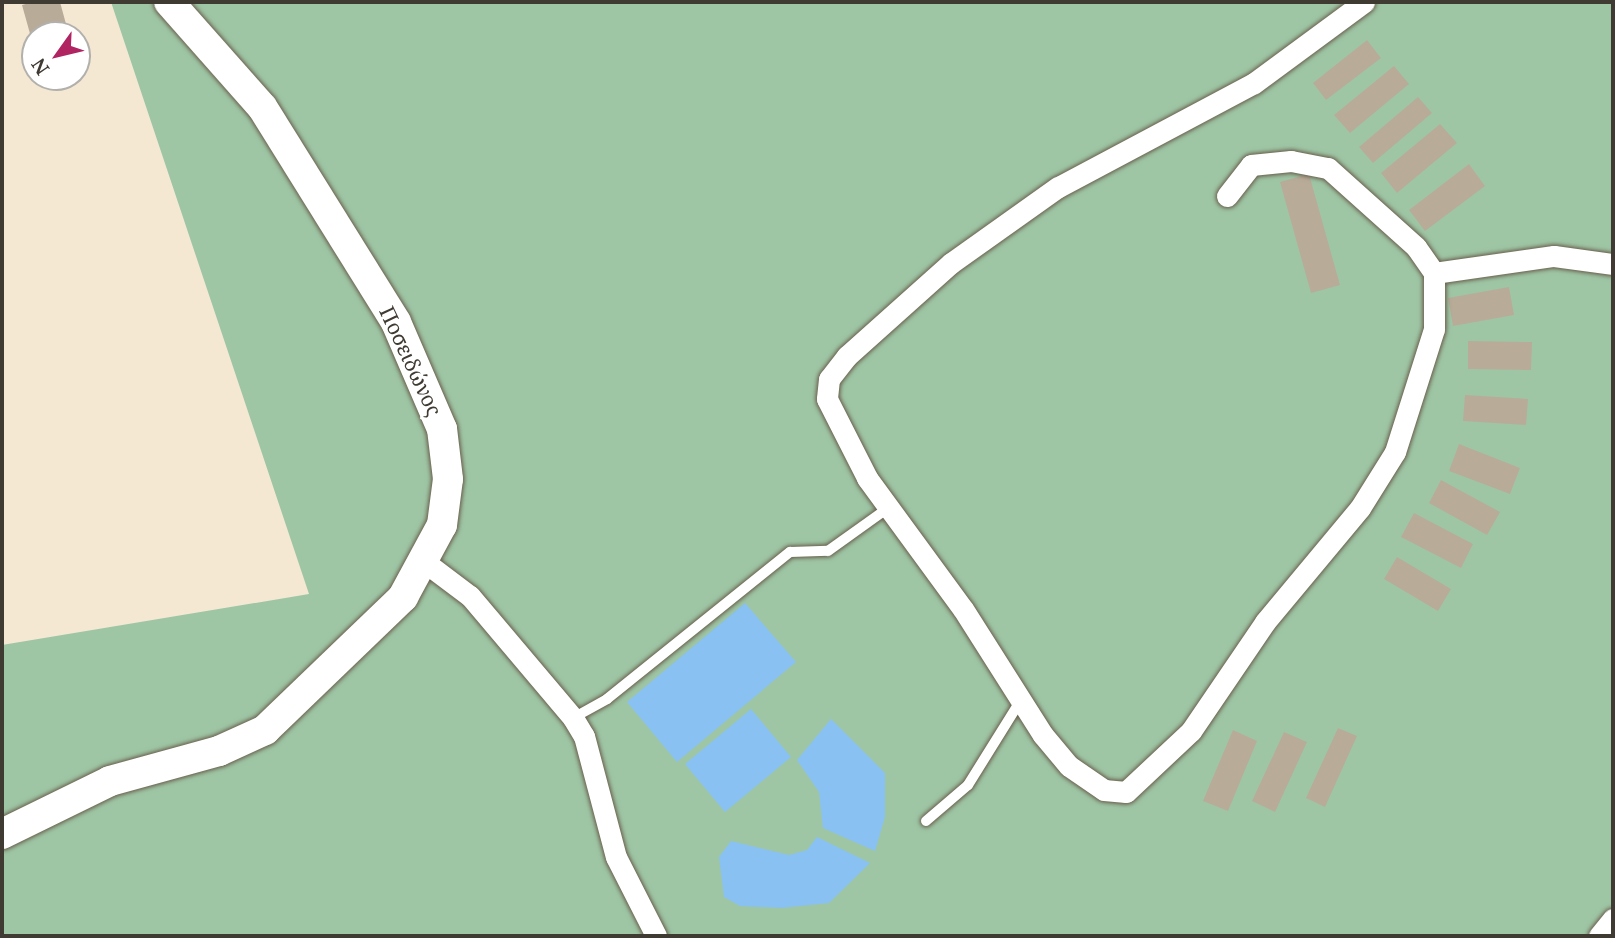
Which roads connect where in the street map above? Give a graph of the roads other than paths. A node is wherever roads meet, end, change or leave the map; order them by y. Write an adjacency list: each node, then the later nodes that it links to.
1 (169, 2): 7 (street, Ποσειδώνος)
2 (1364, 2): 6 (street)
3 (1227, 196): 5 (street)
4 (1613, 264): 5 (street)
5 (1434, 273): 8 (street)
6 (888, 508): 8 (street); 9 (lane)
7 (426, 564): 9 (street); 11 (street, Ποσειδώνος)
8 (1021, 700): 10 (lane)
9 (573, 718): 13 (street)
10 (926, 821)
11 (2, 834)
12 (1613, 919): 14 (street)
13 (656, 936)
14 (1599, 936)

